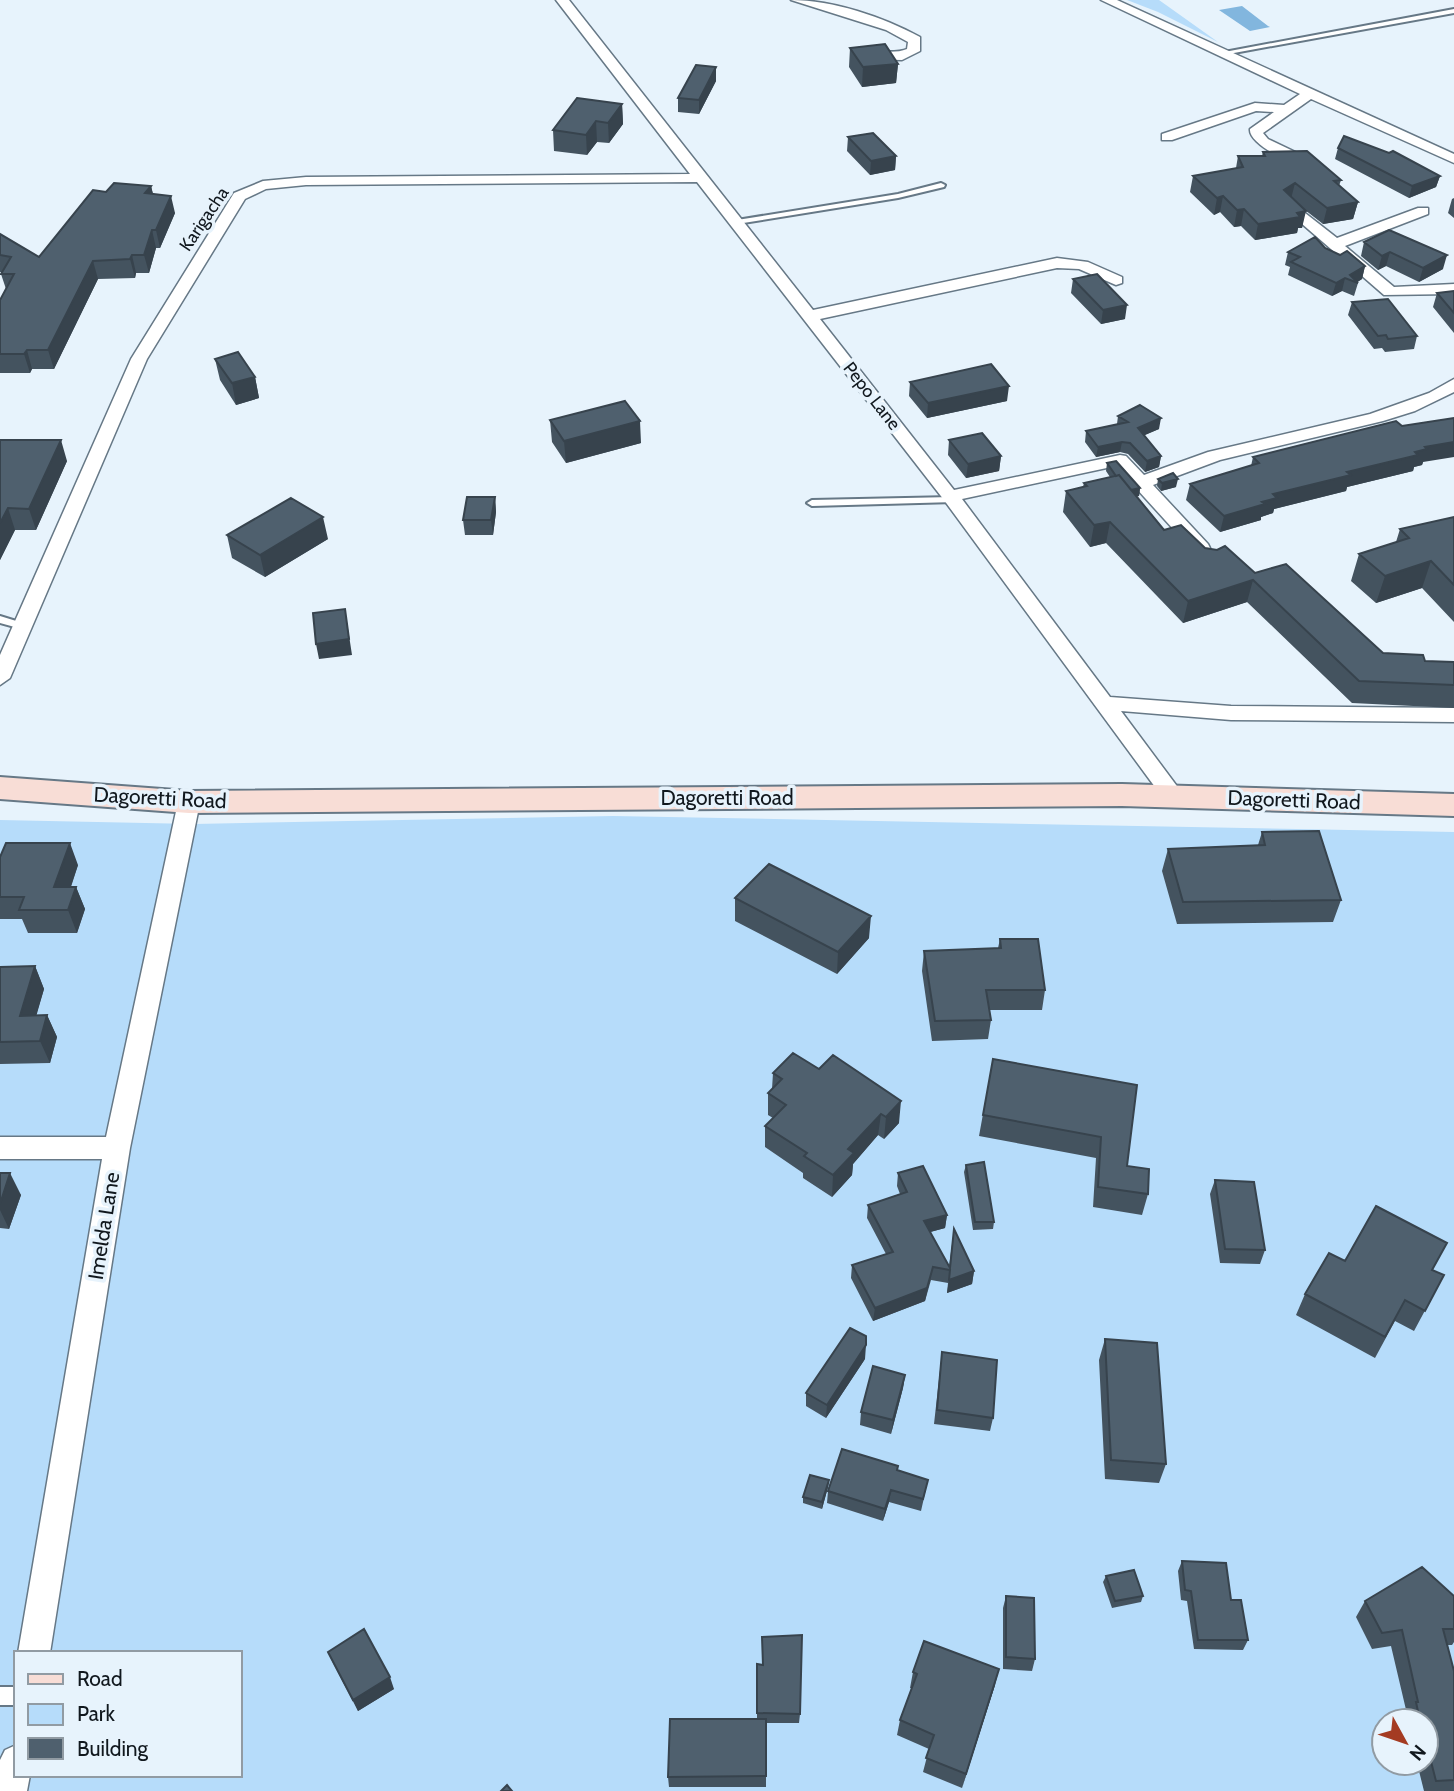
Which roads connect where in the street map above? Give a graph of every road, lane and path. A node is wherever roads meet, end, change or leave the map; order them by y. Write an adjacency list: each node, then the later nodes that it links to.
1 (562, 0): 12 (street, Pepo Lane)
2 (797, 0): 6 (street)
3 (1107, 0): 5 (street)
4 (1454, 11): 5 (lane)
5 (1223, 53): 7 (street)
6 (858, 56)
7 (1310, 93): 8 (street); 10 (street)
8 (1287, 109): 9 (street); 11 (street)
9 (1167, 137)
10 (1454, 159)
11 (1305, 162)
12 (700, 178): 16 (street, Pepo Lane); 27 (street, Karigacha)
13 (941, 185): 16 (lane)
14 (1291, 207): 17 (street)
15 (1423, 211): 17 (street)
16 (737, 222): 20 (street, Pepo Lane)
17 (1336, 244): 19 (street)
18 (1116, 280): 20 (street)
19 (1454, 289)
20 (810, 316): 23 (street, Pepo Lane)
21 (1454, 384): 22 (street)
22 (1143, 482): 23 (street); 25 (street)
23 (951, 498): 24 (lane); 29 (street, Pepo Lane)
24 (812, 503)
25 (1213, 563)
26 (0, 619): 27 (lane)
27 (22, 626): 28 (street, Karigacha)
28 (0, 678)
29 (1104, 703): 30 (street); 32 (street, Pepo Lane)
30 (1454, 715)
31 (0, 788): 33 (main road, Dagoretti Road)
32 (1174, 797): 33 (main road, Dagoretti Road); 34 (main road, Dagoretti Road)
33 (189, 802): 36 (street, Imelda Lane)
34 (1454, 805)
35 (0, 1148): 36 (street)
36 (117, 1148): 37 (street, Imelda Lane)
37 (34, 1651)
38 (14, 1774): 39 (street)
39 (11, 1791)

